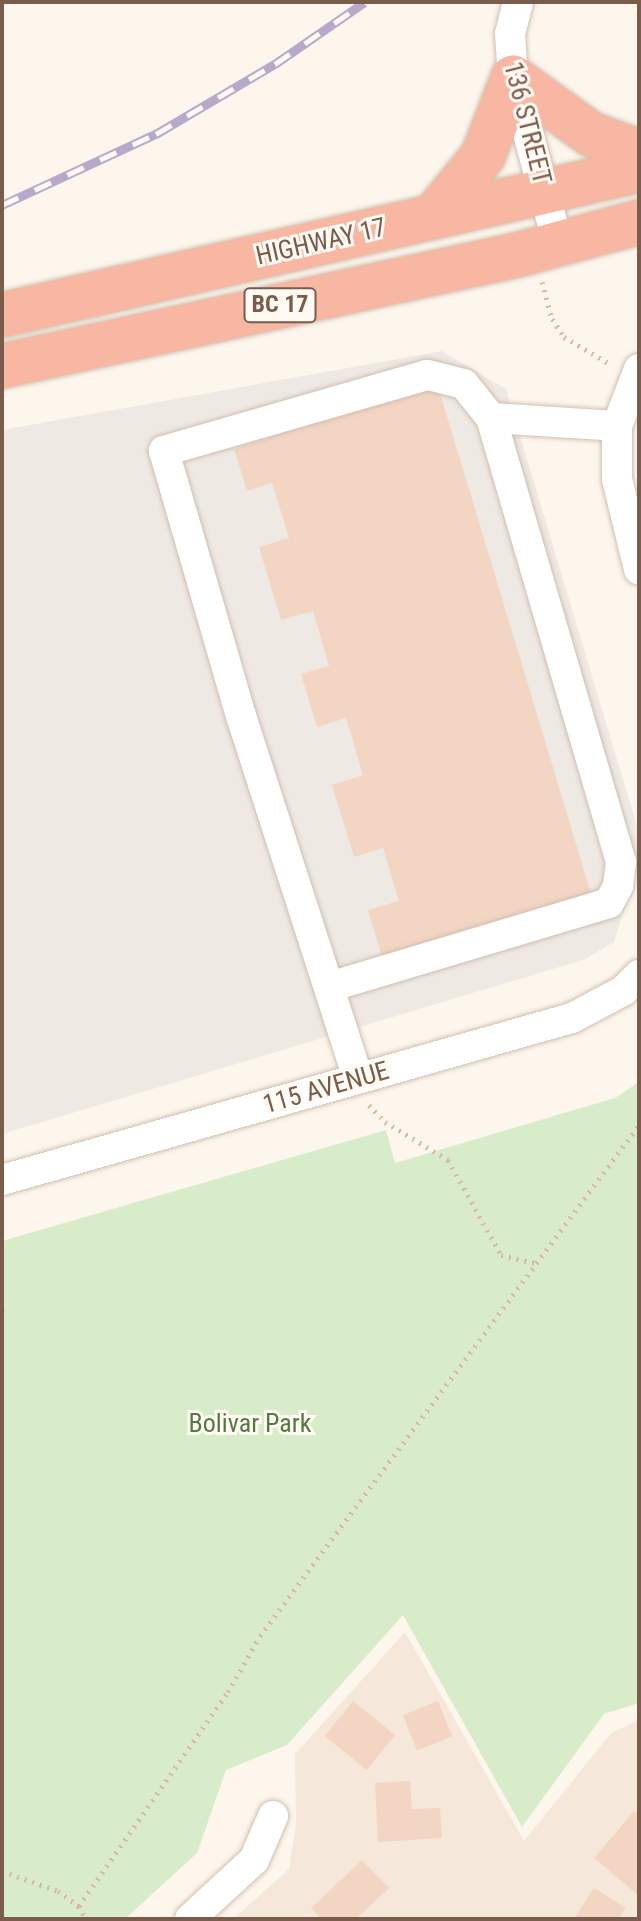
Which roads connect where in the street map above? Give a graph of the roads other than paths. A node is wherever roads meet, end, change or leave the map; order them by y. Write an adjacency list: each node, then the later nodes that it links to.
1 (518, 2): 2 (street, 136 STREET)
2 (513, 78): 3 (highway); 5 (street, 136 STREET); 6 (highway)
3 (639, 152)
4 (639, 170): 5 (highway, HIGHWAY 17 / BC 17)
5 (544, 192): 6 (highway, HIGHWAY 17 / BC 17); 8 (street, 136 STREET)
6 (433, 217): 9 (highway, HIGHWAY 17 / BC 17)
7 (639, 222): 8 (highway, HIGHWAY 17 / BC 17)
8 (549, 259): 10 (highway, HIGHWAY 17 / BC 17)
9 (2, 315)
10 (2, 366)
11 (625, 367): 13 (street)
12 (491, 418): 13 (street); 16 (street); 16 (street)
13 (617, 426): 14 (street)
14 (639, 569)
15 (639, 975): 17 (street, 115 AVENUE)
16 (329, 987): 17 (street)
17 (358, 1078): 18 (street, 115 AVENUE)
18 (2, 1180)
19 (273, 1816): 20 (street)
20 (190, 1919)

